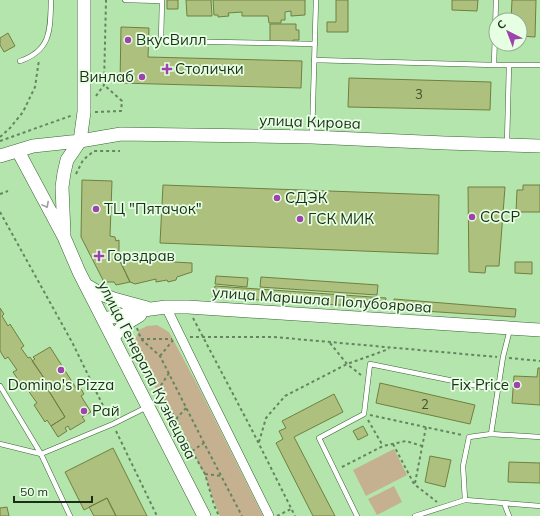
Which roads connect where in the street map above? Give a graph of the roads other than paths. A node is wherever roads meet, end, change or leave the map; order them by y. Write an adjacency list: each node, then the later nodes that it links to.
1 (51, 0): 9 (lane)
2 (84, 0): 14 (main road)
3 (125, 0): 6 (lane)
4 (316, 0): 7 (lane)
5 (496, 0): 10 (lane)
6 (162, 1): 7 (lane)
7 (315, 44): 8 (lane)
8 (314, 60): 10 (lane); 13 (lane)
9 (20, 61)
10 (494, 65): 11 (lane)
11 (509, 65): 12 (lane); 15 (lane)
12 (540, 65)
13 (312, 137): 14 (main road, улица Кирова); 15 (main road, улица Кирова)
14 (80, 141): 17 (main road, улица Кирова); 19 (main road, улица Генерала Кузнецова)
15 (507, 145): 16 (main road, улица Кирова)
16 (540, 146)
17 (18, 151): 18 (main road, улица Кирова); 19 (main road, улица Генерала Кузнецова, one-way to 19)
18 (0, 156)
19 (64, 237): 20 (main road, улица Генерала Кузнецова)
20 (86, 285): 22 (main road); 23 (main road, улица Генерала Кузнецова)
21 (166, 307): 22 (main road, улица Маршала Полубоярова); 24 (main road, улица Маршала Полубоярова); 39 (street)
22 (151, 309): 23 (main road, улица Маршала Полубоярова); 26 (main road)
23 (103, 319): 26 (main road, улица Генерала Кузнецова)
24 (510, 329): 25 (main road, улица Маршала Полубоярова); 28 (lane)
25 (540, 330)
26 (113, 338): 29 (main road, улица Генерала Кузнецова)
27 (0, 386): 33 (lane)
28 (498, 390): 30 (lane); 40 (lane)
29 (148, 407): 33 (lane); 38 (main road, улица Генерала Кузнецова)
30 (491, 434): 31 (lane); 34 (lane)
31 (540, 437)
32 (0, 444): 33 (lane)
33 (41, 454): 37 (lane)
34 (465, 500): 35 (lane); 41 (lane)
35 (504, 503): 36 (lane); 42 (lane)
36 (540, 506)
37 (70, 516)
38 (204, 516)
39 (269, 516)
40 (357, 516)
41 (415, 516)
42 (509, 516)

